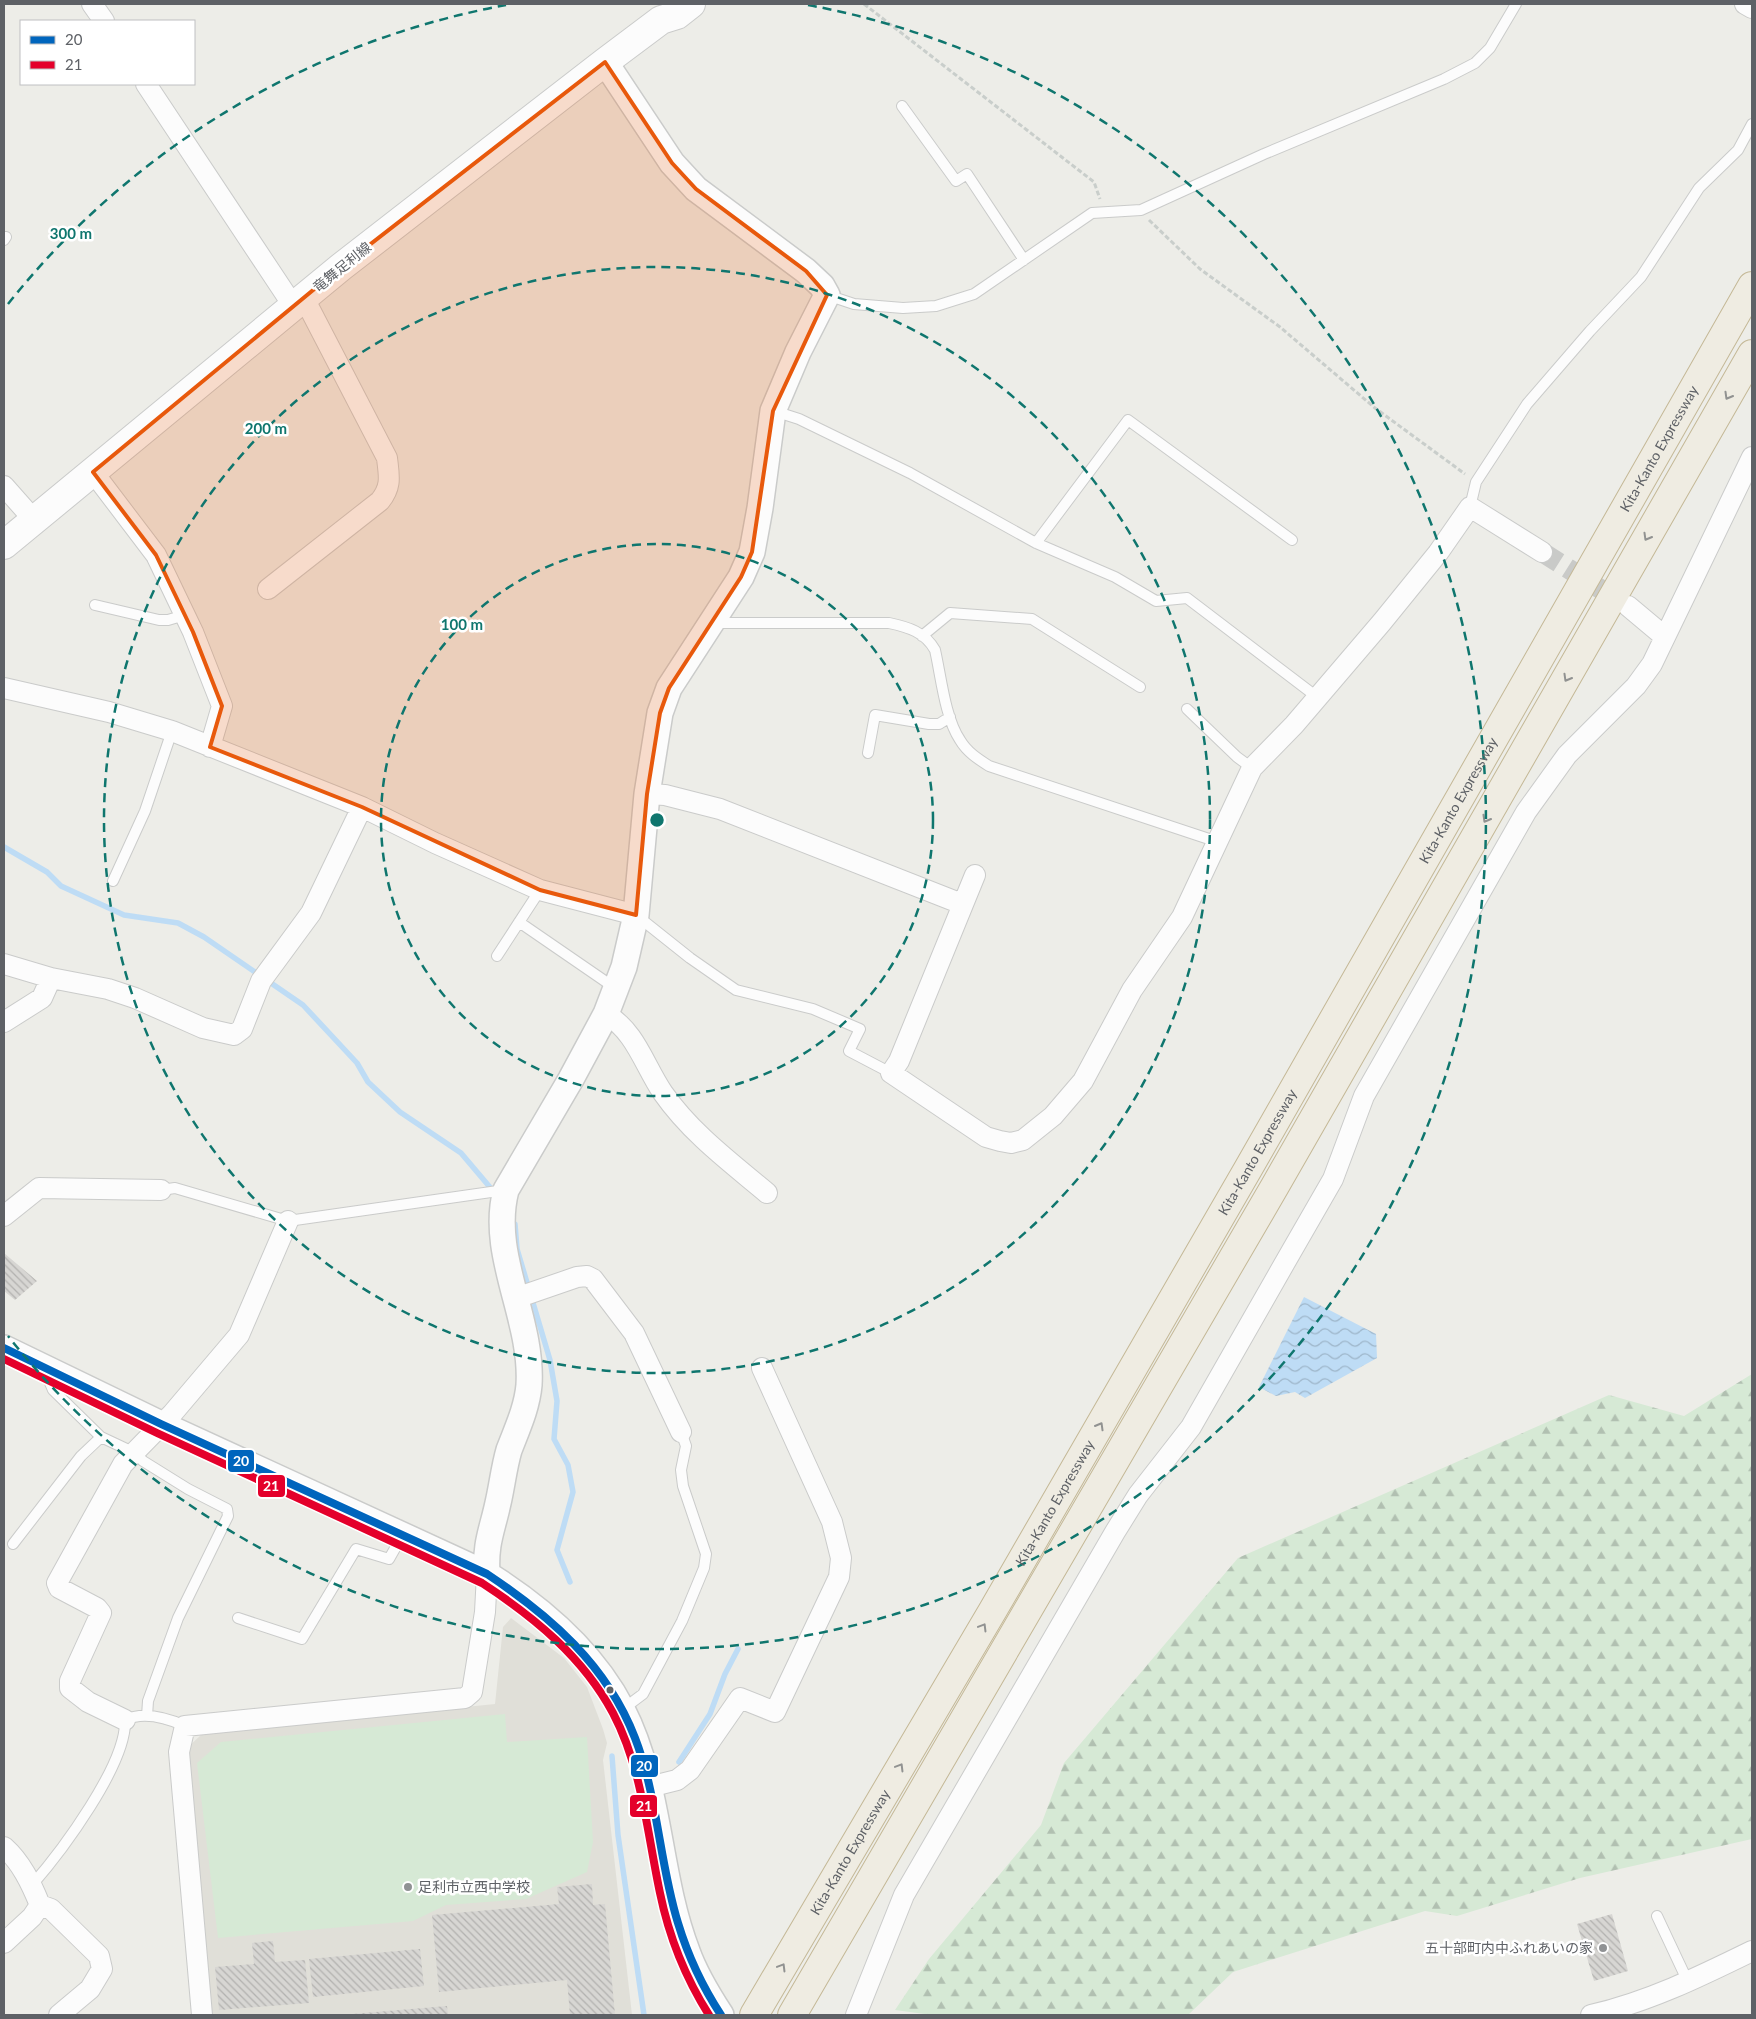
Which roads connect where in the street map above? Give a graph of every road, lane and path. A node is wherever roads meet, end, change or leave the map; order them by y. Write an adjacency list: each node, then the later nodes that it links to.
1 (92, 4): 7 (street)
2 (691, 4): 8 (main road, 竜舞足利線)
3 (864, 4): 13 (path)
4 (1516, 4): 12 (lane)
5 (1745, 4): 6 (street)
6 (1752, 8)
7 (103, 20)
8 (605, 62): 16 (street); 17 (main road, 竜舞足利線)
9 (147, 85): 17 (street)
10 (902, 106): 14 (lane)
11 (1752, 124): 22 (lane)
12 (1141, 210): 13 (lane); 22 (path)
13 (1104, 211): 14 (lane)
14 (1024, 260): 16 (lane)
15 (1752, 286): 92 (highway, Kita-Kanto Expressway, one-way to 15)
16 (827, 295): 19 (street)
17 (299, 303): 21 (main road, 竜舞足利線); 30 (street)
18 (1752, 354): 96 (highway, one-way to 96)
19 (772, 411): 27 (lane); 34 (street)
20 (1752, 457): 36 (street)
21 (93, 472): 25 (main road, 竜舞足利線); 33 (street)
22 (1476, 482): 24 (lane)
23 (4, 486): 25 (street)
24 (1470, 507): 29 (street); 39 (street)
25 (34, 520): 28 (main road, 竜舞足利線)
26 (1292, 540): 27 (lane)
27 (1036, 543): 39 (lane)
28 (4, 545)
29 (1542, 552)
30 (268, 589)
31 (95, 604): 33 (lane)
32 (1628, 606): 36 (street)
33 (185, 615): 43 (street)
34 (714, 620): 35 (lane); 46 (street)
35 (922, 636): 37 (lane); 41 (lane)
36 (1665, 637): 97 (street)
37 (1140, 687)
38 (4, 688): 42 (street)
39 (1317, 697): 45 (street)
40 (1188, 708): 45 (lane)
41 (950, 718): 44 (lane); 48 (lane)
42 (172, 731): 43 (street); 50 (lane)
43 (210, 747): 47 (street)
44 (868, 753)
45 (1252, 768): 48 (street)
46 (647, 794): 52 (street); 53 (street)
47 (362, 807): 51 (street); 57 (street)
48 (1218, 842): 61 (street)
49 (975, 874): 52 (street)
50 (114, 881)
51 (540, 890): 53 (street); 54 (lane)
52 (962, 904): 61 (street)
53 (636, 915): 58 (street); 61 (lane)
54 (519, 922): 55 (lane); 58 (lane)
55 (497, 956)
56 (4, 964): 57 (street)
57 (51, 978): 60 (street)
58 (616, 989): 59 (street)
59 (606, 1014): 63 (street); 64 (street)
60 (4, 1022)
61 (891, 1073)
62 (161, 1190): 65 (street); 66 (lane)
63 (506, 1190): 66 (lane); 67 (street)
64 (767, 1193)
65 (4, 1216)
66 (288, 1221): 71 (street)
67 (516, 1298): 72 (street); 77 (street)
68 (4, 1348): 70 (street)
69 (762, 1368): 83 (street)
70 (52, 1371): 71 (street); 73 (lane)
71 (161, 1424): 74 (street); 75 (street)
72 (682, 1432): 79 (lane)
73 (101, 1437): 74 (lane); 76 (lane)
74 (135, 1453): 80 (lane); 81 (street)
75 (403, 1535): 77 (street); 78 (lane)
76 (14, 1544)
77 (487, 1574): 79 (street); 82 (street)
78 (238, 1618)
79 (622, 1709): 83 (street)
80 (147, 1716): 81 (lane); 82 (lane)
81 (125, 1720): 85 (lane)
82 (185, 1726): 94 (street)
83 (649, 1786): 95 (street)
84 (4, 1847): 85 (street)
85 (32, 1885): 86 (street)
86 (40, 1905): 88 (street); 93 (street)
87 (1657, 1916): 90 (lane)
88 (4, 1943)
89 (1752, 1951): 90 (street)
90 (1688, 1982): 91 (street)
91 (1626, 2011): 98 (street)
92 (756, 2012)
93 (59, 2015)
94 (202, 2015)
95 (721, 2015)
96 (792, 2015)
97 (856, 2015)
98 (1591, 2015)

